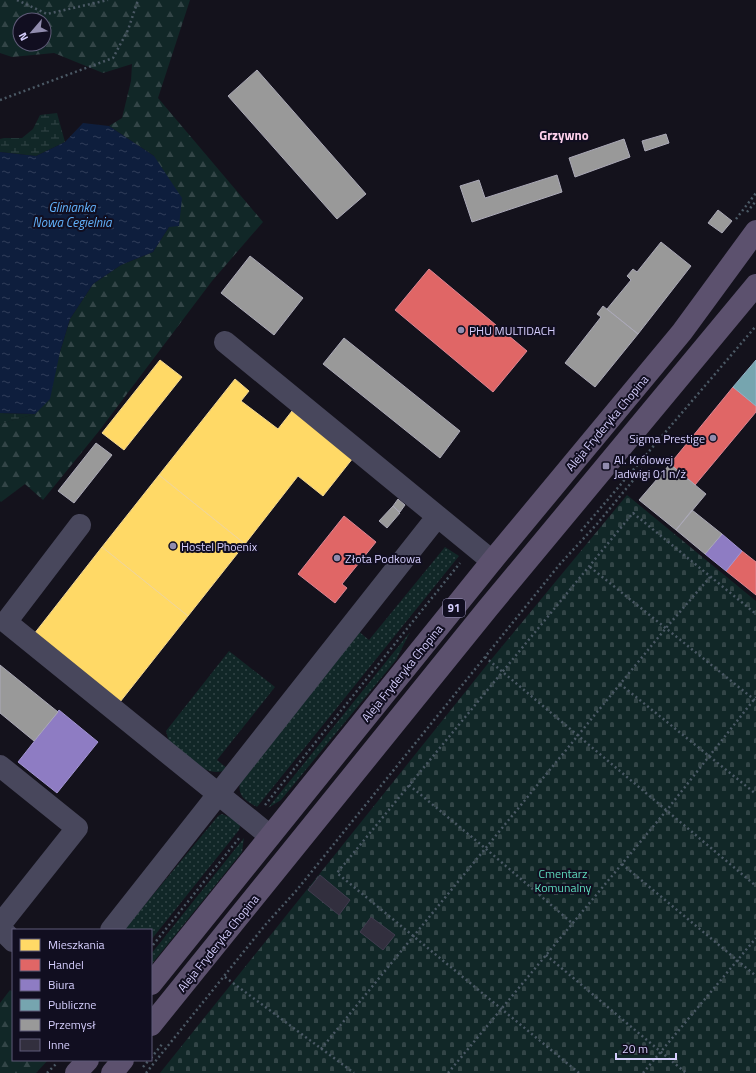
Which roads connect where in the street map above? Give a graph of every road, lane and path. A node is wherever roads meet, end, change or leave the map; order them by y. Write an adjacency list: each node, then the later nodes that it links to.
1 (18, 0): 2 (path)
2 (108, 0)
3 (138, 0): 4 (path)
4 (0, 100)
5 (756, 193): 6 (path)
6 (738, 215)
7 (756, 231): 14 (main road, Aleja Fryderyka Chopina / 91)
8 (756, 285): 49 (main road, Aleja Fryderyka Chopina / 91)
9 (756, 326): 20 (path)
10 (225, 342): 11 (lane)
11 (437, 517): 13 (lane); 28 (lane)
12 (80, 525): 18 (lane)
13 (473, 546): 14 (lane); 31 (path)
14 (492, 561): 32 (main road, Aleja Fryderyka Chopina / 91)
15 (590, 567): 16 (path); 19 (path); 21 (path)
16 (710, 577): 17 (path); 19 (path)
17 (756, 614)
18 (3, 621): 28 (lane)
19 (666, 628): 22 (path); 23 (path)
20 (485, 657): 21 (path); 46 (path)
21 (503, 672): 24 (path); 27 (path)
22 (620, 684): 24 (path); 25 (path)
23 (755, 699): 25 (path)
24 (578, 736): 30 (path); 33 (path)
25 (710, 756): 29 (path); 30 (path)
26 (0, 766): 37 (lane)
27 (409, 785): 33 (path); 39 (path)
28 (218, 794): 31 (lane); 38 (lane)
29 (756, 794)
30 (666, 811): 34 (path); 35 (path)
31 (252, 821): 32 (lane); 42 (path)
32 (270, 836): 47 (main road, Aleja Fryderyka Chopina / 91)
33 (485, 848): 36 (path); 39 (path)
34 (622, 864): 36 (path); 44 (path)
35 (756, 886)
36 (572, 923): 43 (path)
37 (0, 926): 41 (lane)
38 (111, 929)
39 (414, 936): 48 (path); 50 (path)
40 (756, 938): 44 (path)
41 (12, 939)
42 (152, 946)
43 (546, 955): 48 (path); 51 (path)
44 (738, 960): 45 (path); 51 (path)
45 (756, 976)
46 (225, 977): 50 (path); 58 (path)
47 (152, 983)
48 (501, 1010): 60 (path); 61 (path)
49 (152, 1024)
50 (321, 1048): 59 (path)
51 (661, 1052): 62 (path); 63 (path)
52 (59, 1061): 55 (path)
53 (87, 1061): 56 (main road)
54 (122, 1061): 57 (main road)
55 (47, 1073)
56 (76, 1073)
57 (112, 1073)
58 (146, 1073)
59 (354, 1073)
60 (448, 1073)
61 (579, 1073)
62 (643, 1073)
63 (686, 1073)

